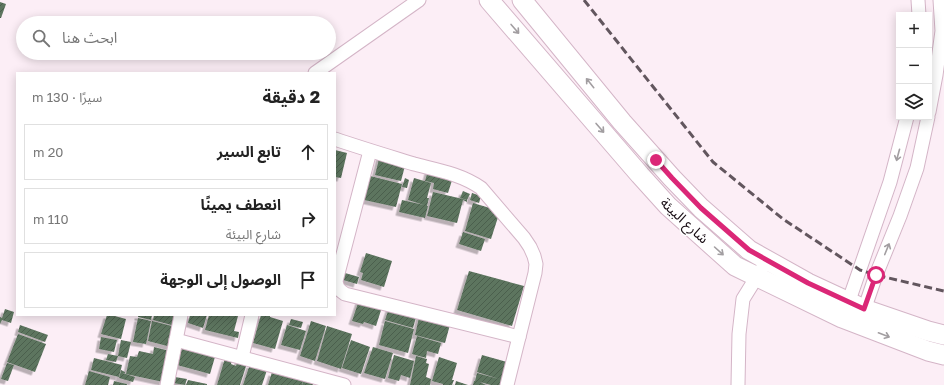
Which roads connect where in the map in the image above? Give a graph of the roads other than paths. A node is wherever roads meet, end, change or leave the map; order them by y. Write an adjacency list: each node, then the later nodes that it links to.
1 (419, 0): 8 (street)
2 (489, 0): 9 (main road, شارع البيئة, one-way to 9)
3 (522, 0): 7 (main road, شارع البيئة)
4 (918, 0): 6 (street)
5 (940, 0): 12 (street)
6 (919, 12)
7 (557, 43): 9 (main road); 17 (main road, شارع البيئة, one-way to 7)
8 (336, 58)
9 (539, 58): 18 (main road, شارع البيئة, one-way to 18)
10 (334, 60): 11 (street)
11 (316, 72)
12 (932, 96)
13 (906, 120): 21 (street, one-way to 21)
14 (927, 120): 21 (street, one-way to 14)
15 (336, 138): 16 (street)
16 (370, 151): 25 (street); 25 (street)
17 (656, 160): 18 (main road); 19 (main road, شارع البيئة)
18 (640, 175): 20 (main road, شارع البيئة, one-way to 20)
19 (768, 260): 20 (street); 21 (main road, شارع البيئة)
20 (756, 276): 21 (main road, شارع البيئة); 32 (street)
21 (853, 314): 24 (main road, شارع البيئة); 27 (main road, شارع البيئة, one-way to 27)
22 (181, 316): 26 (street)
23 (252, 316): 28 (street)
24 (944, 335)
25 (519, 337): 31 (street)
26 (176, 340): 28 (street); 29 (street)
27 (944, 355)
28 (242, 357): 30 (street)
29 (167, 385)
30 (344, 385)
31 (507, 385)
32 (738, 385)

